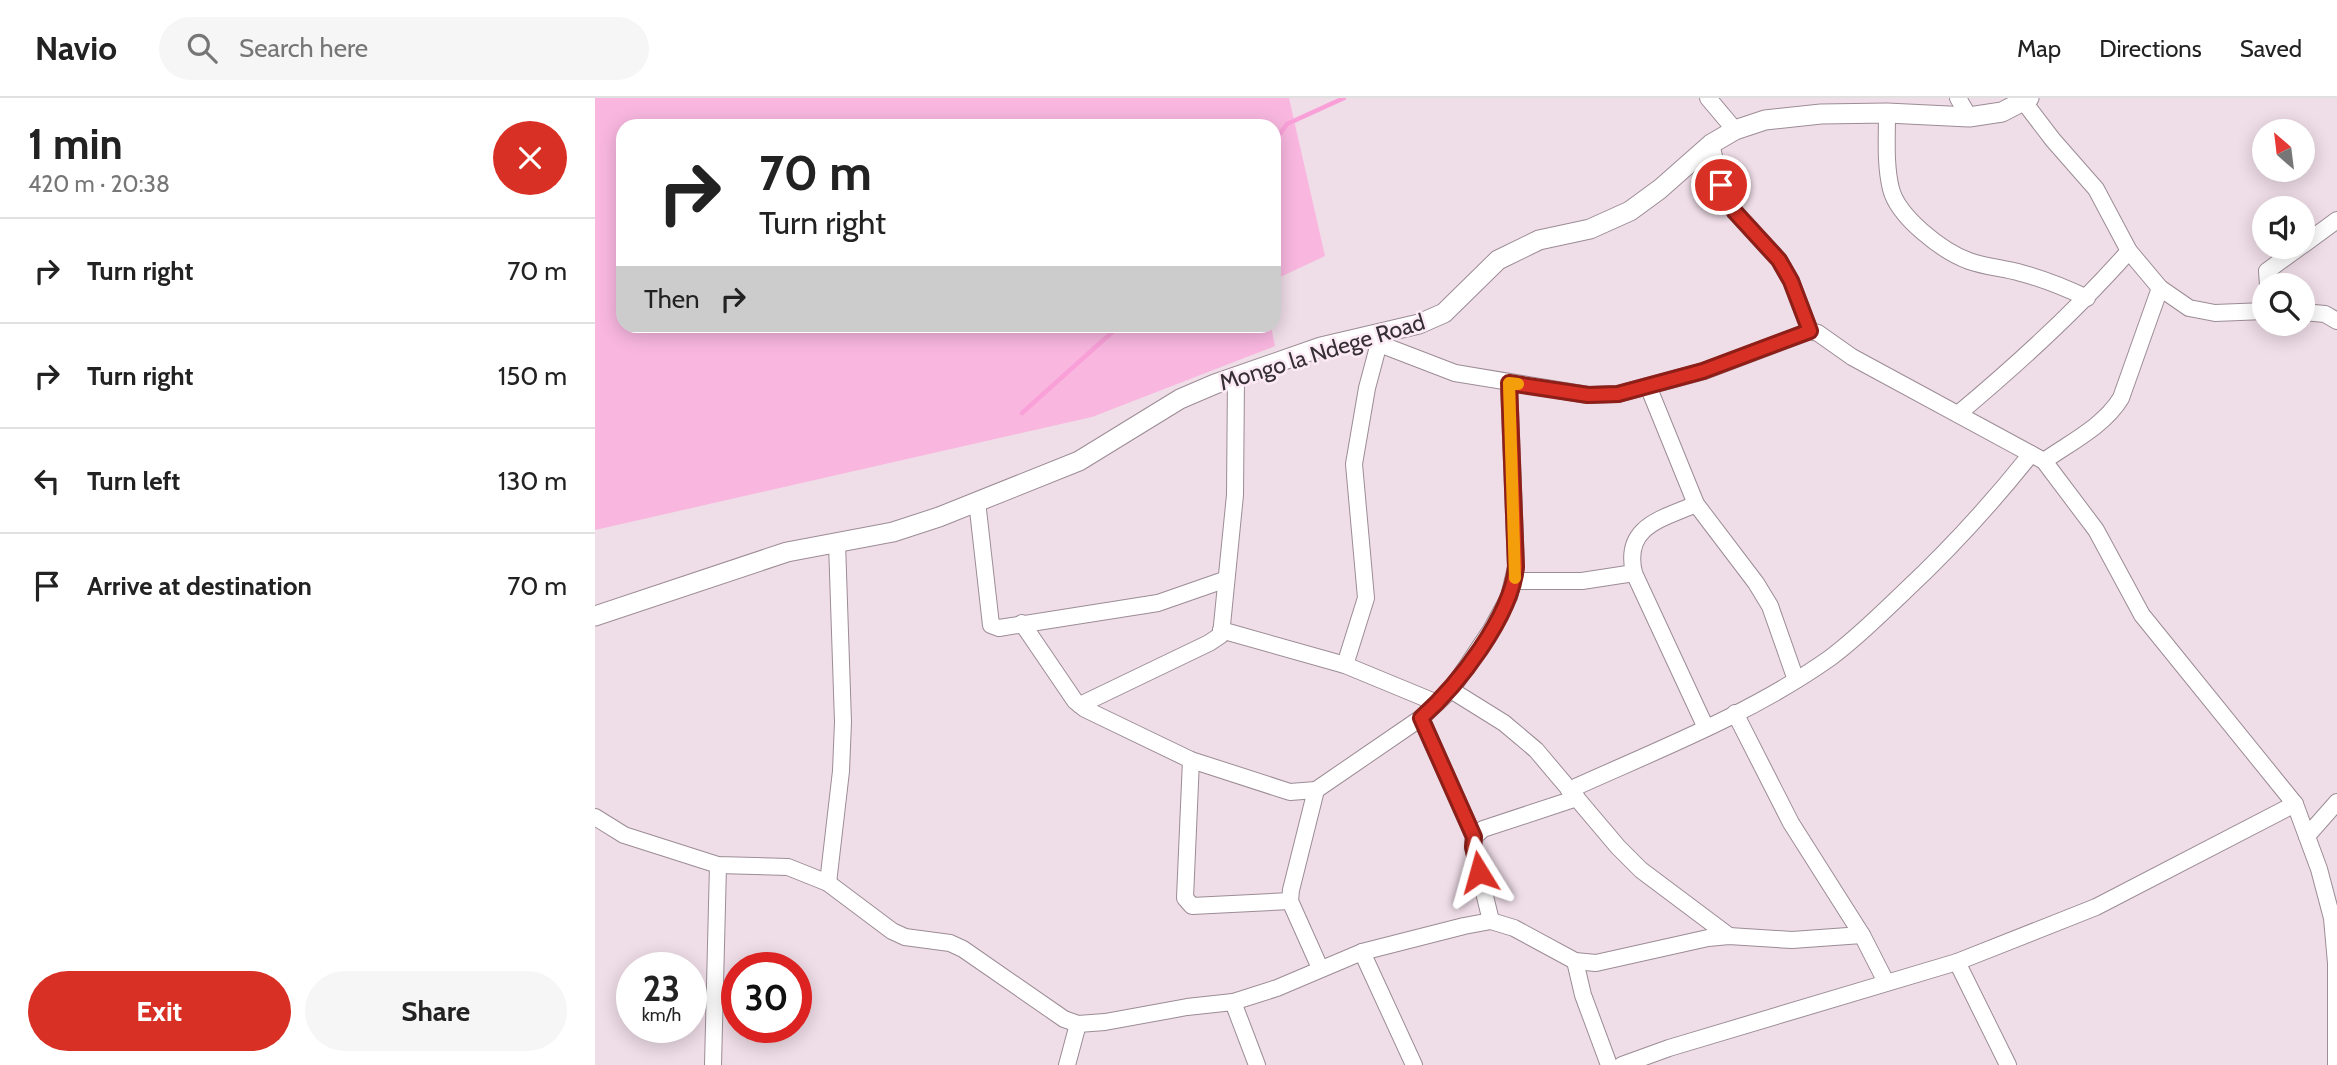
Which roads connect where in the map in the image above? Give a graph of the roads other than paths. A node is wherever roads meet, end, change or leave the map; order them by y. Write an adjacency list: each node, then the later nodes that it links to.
1 (1707, 98): 6 (street)
2 (1958, 98): 5 (street)
3 (2026, 100): 5 (street, Mongo la Ndege Road); 10 (street)
4 (1887, 113): 5 (street, Mongo la Ndege Road); 6 (street, Mongo la Ndege Road); 14 (street)
5 (1969, 117)
6 (1735, 130): 7 (street, Mongo la Ndege Road)
7 (1711, 144): 18 (street); 19 (street, Mongo la Ndege Road)
8 (2337, 220): 9 (street)
9 (2315, 236)
10 (2129, 251): 13 (street); 14 (street)
11 (2284, 259): 12 (street)
12 (2267, 273)
13 (2160, 288): 15 (street); 24 (street)
14 (2087, 298): 23 (street)
15 (2252, 312)
16 (2315, 312): 17 (street)
17 (2333, 312)
18 (1810, 331): 22 (street); 23 (street)
19 (1372, 341): 20 (street, Mongo la Ndege Road); 21 (street); 34 (street)
20 (1236, 377): 25 (street, Mongo la Ndege Road); 29 (street)
21 (1509, 383): 22 (street); 30 (street)
22 (1648, 386): 26 (street)
23 (1958, 414): 24 (street)
24 (2038, 458): 35 (street); 46 (street)
25 (977, 501): 27 (street, Mongo la Ndege Road); 32 (street)
26 (1696, 504): 28 (street); 35 (street)
27 (837, 543): 31 (street, Mongo la Ndege Road); 51 (street)
28 (1634, 573): 30 (street); 41 (street)
29 (1224, 580): 32 (street); 33 (street)
30 (1514, 581): 36 (street)
31 (595, 616)
32 (1022, 622): 38 (street)
33 (1221, 630): 34 (street); 38 (street)
34 (1345, 665): 37 (street)
35 (1796, 680): 39 (street)
36 (1451, 690): 37 (street); 44 (street)
37 (1437, 703): 40 (street)
38 (1080, 705): 42 (street)
39 (1735, 713): 41 (street); 54 (street)
40 (1421, 718): 43 (street); 49 (street)
41 (1706, 728): 44 (street)
42 (1191, 760): 43 (street); 52 (street)
43 (1316, 790): 52 (street)
44 (1573, 794): 49 (street); 55 (street)
45 (2337, 802): 48 (street)
46 (2295, 804): 48 (street); 58 (street)
47 (595, 817): 50 (street)
48 (2307, 836): 70 (street)
49 (1474, 837): 53 (street)
50 (718, 865): 51 (street); 63 (street)
51 (828, 883): 62 (street)
52 (1290, 901): 59 (street)
53 (1491, 921): 56 (street); 57 (street)
54 (1862, 935): 55 (street); 60 (street)
55 (1730, 936): 57 (street)
56 (1362, 952): 59 (street); 66 (street)
57 (1575, 961): 67 (street)
58 (1957, 962): 60 (street); 69 (street)
59 (1320, 968): 61 (street)
60 (1886, 982): 68 (street)
61 (1233, 1002): 62 (street); 65 (street)
62 (1078, 1024): 64 (street)
63 (713, 1065)
64 (1067, 1065)
65 (1257, 1065)
66 (1415, 1065)
67 (1609, 1065)
68 (1622, 1065)
69 (2008, 1065)
70 (2336, 1065)

